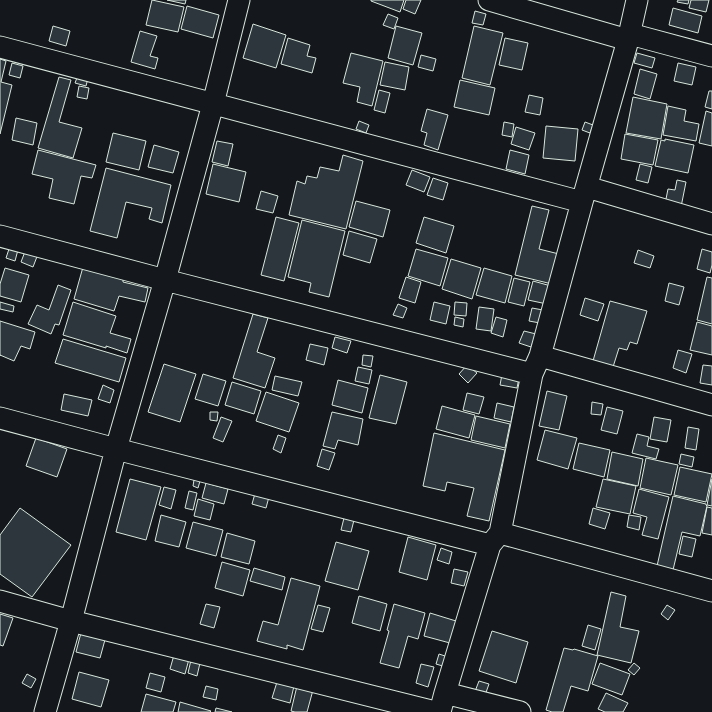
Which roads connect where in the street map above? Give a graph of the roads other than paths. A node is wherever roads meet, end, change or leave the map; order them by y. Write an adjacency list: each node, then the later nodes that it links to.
1 (239, 0): 7 (street)
2 (489, 0): 4 (street)
3 (637, 0): 4 (street)
4 (629, 37): 6 (street); 8 (street)
5 (0, 47): 7 (street)
6 (712, 56)
7 (213, 104): 8 (street); 11 (street)
8 (585, 194): 9 (street); 12 (street)
9 (712, 224)
10 (0, 236): 11 (street)
11 (165, 280): 12 (street); 15 (street)
12 (536, 365): 13 (street); 16 (street)
13 (712, 406)
14 (0, 418): 15 (street)
15 (116, 449): 16 (street); 19 (street)
16 (495, 539): 17 (street); 20 (street)
17 (712, 591)
18 (0, 601): 19 (street)
19 (71, 621): 21 (street); 22 (street)
20 (442, 702): 23 (street)
21 (45, 712)
22 (435, 712)
23 (520, 712)

